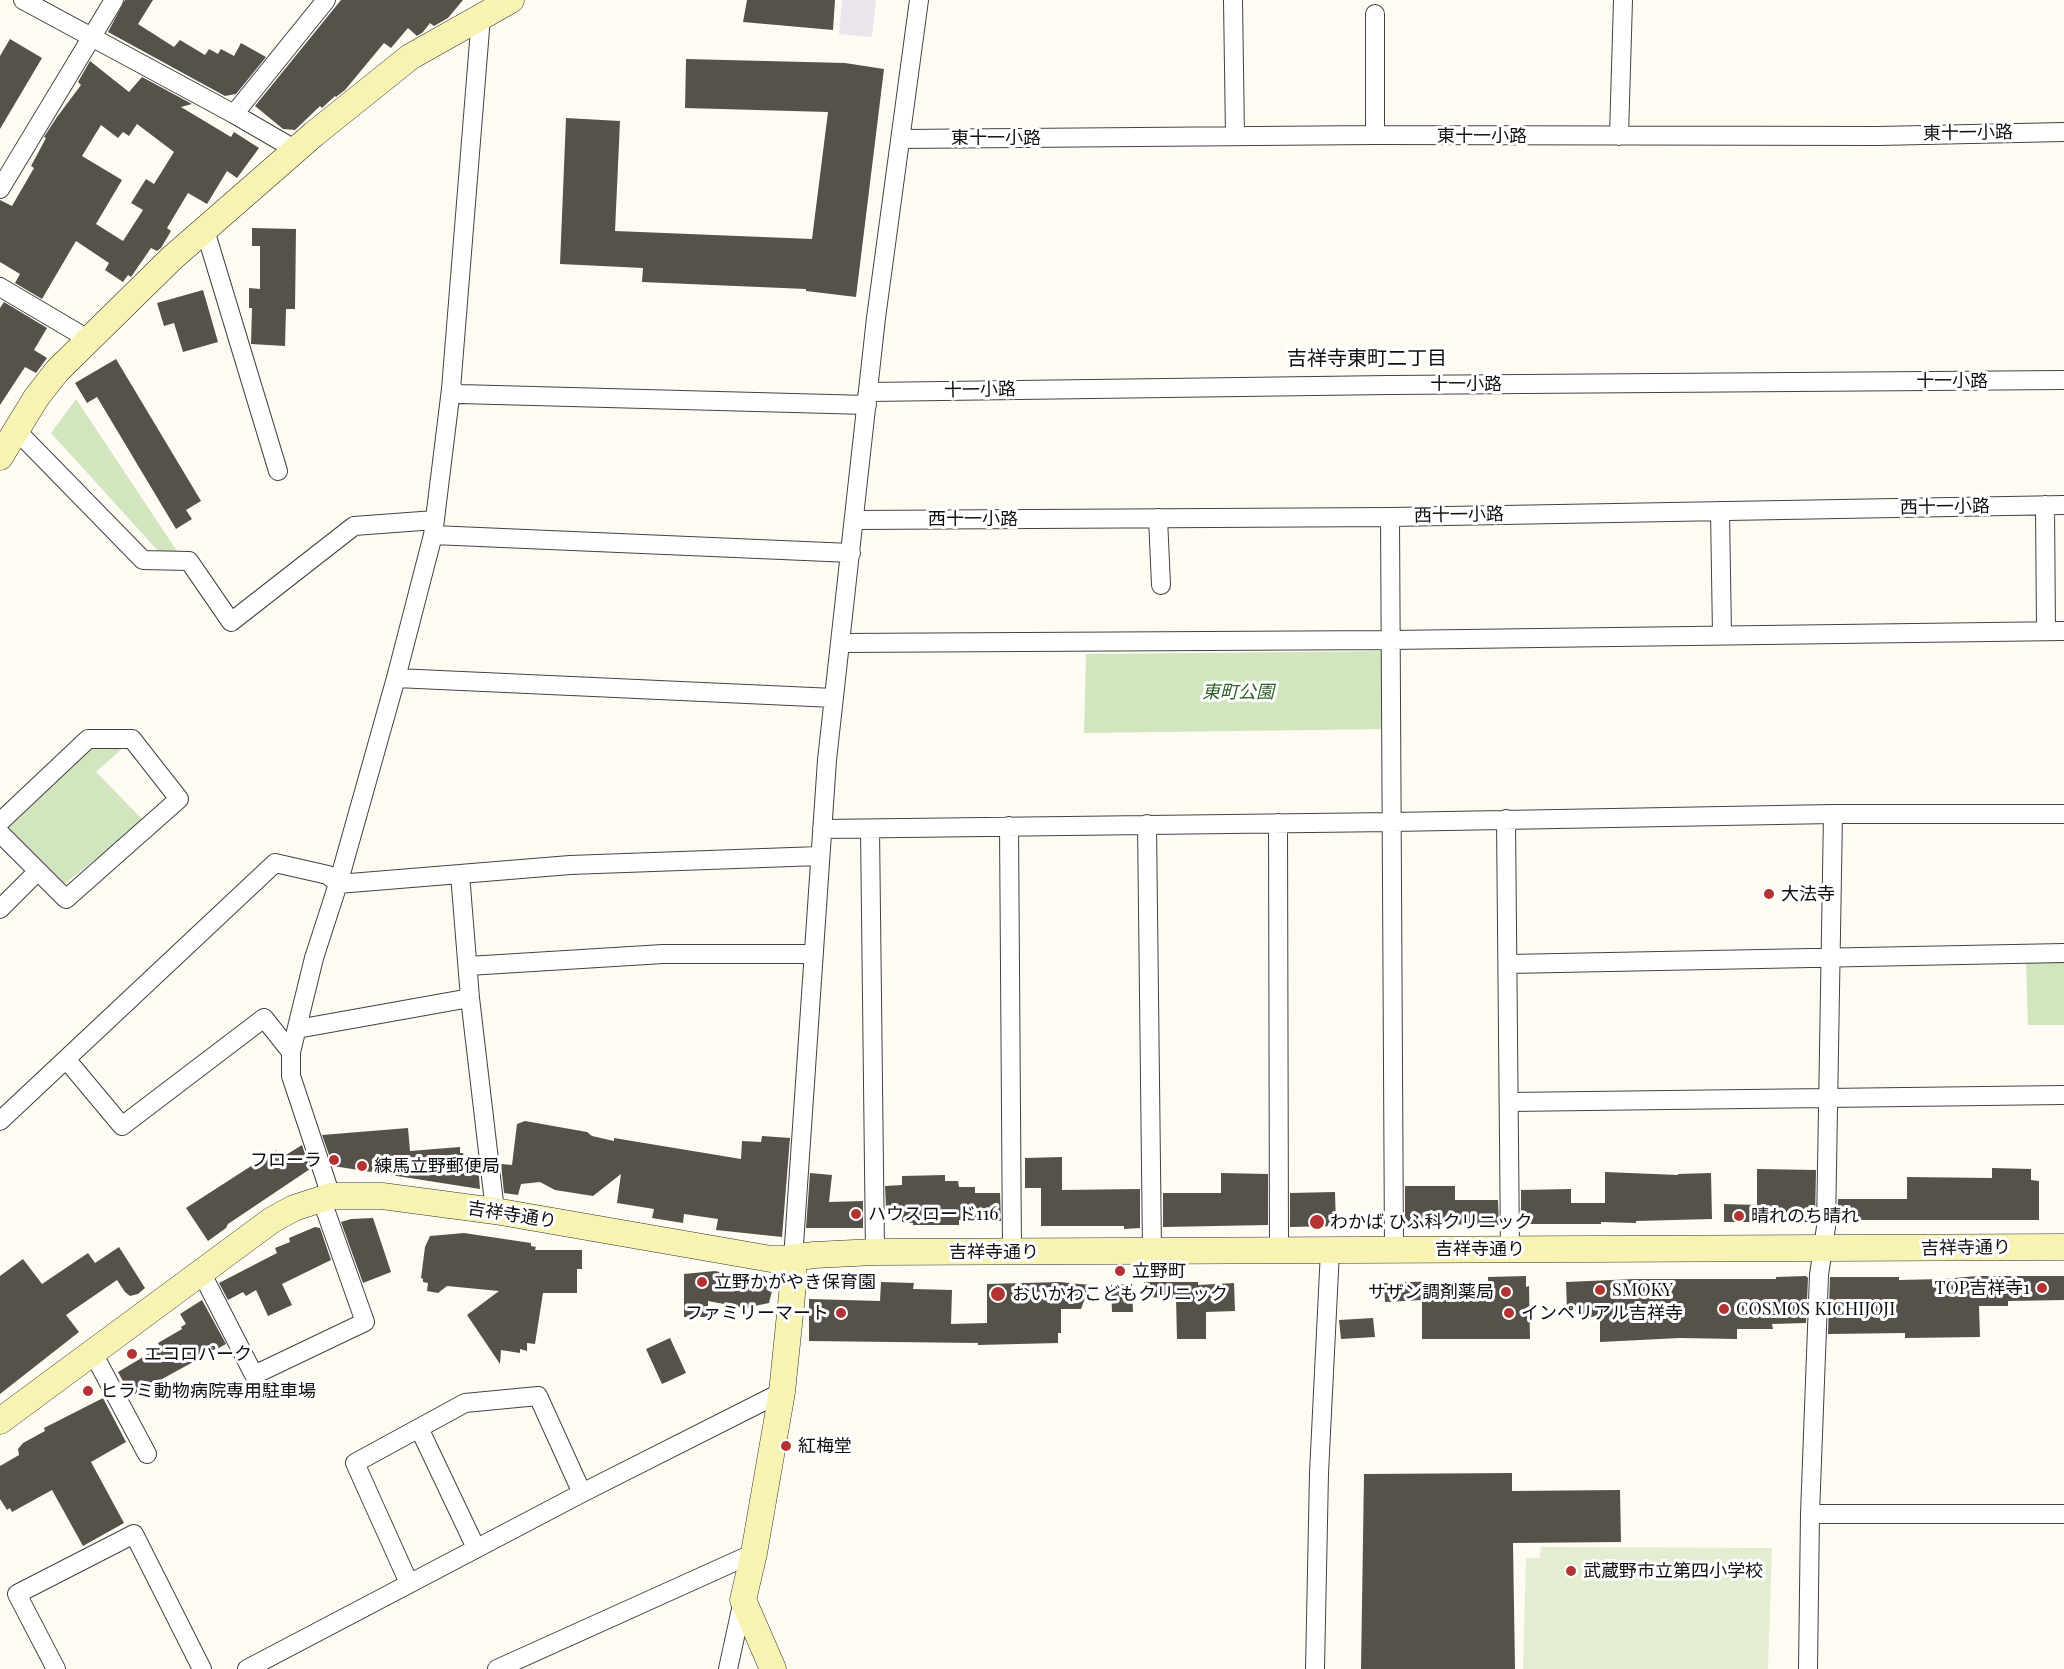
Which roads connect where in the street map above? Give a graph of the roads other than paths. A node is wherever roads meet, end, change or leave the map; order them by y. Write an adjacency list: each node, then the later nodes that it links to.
1 (23, 0): 10 (street)
2 (114, 0): 10 (street)
3 (326, 0): 11 (street)
4 (511, 0): 9 (main road)
5 (919, 0): 16 (street)
6 (1233, 0): 14 (street)
7 (1623, 0): 15 (street)
8 (1375, 14): 13 (street)
9 (481, 17): 17 (main road); 23 (street)
10 (93, 37): 11 (street); 18 (street)
11 (234, 114): 17 (street)
12 (2064, 132): 15 (street, 東十一小路)
13 (1375, 135): 14 (street, 東十一小路); 15 (street, 東十一小路)
14 (1235, 136): 16 (street, 東十一小路)
15 (1618, 136)
16 (901, 139): 24 (street)
17 (296, 150): 19 (main road)
18 (0, 189)
19 (205, 230): 21 (main road); 27 (street)
20 (0, 287): 21 (street)
21 (88, 339): 25 (main road)
22 (2064, 380): 24 (street, 十一小路)
23 (452, 389): 24 (street, 十一小路); 34 (street)
24 (868, 398): 33 (street)
25 (16, 430): 26 (main road); 34 (street)
26 (0, 457)
27 (278, 471)
28 (2045, 505): 29 (street, 西十一小路); 30 (street, 西十一小路); 37 (street)
29 (2064, 505)
30 (1720, 511): 31 (street, 西十一小路); 38 (street)
31 (1390, 517): 32 (street, 西十一小路); 39 (street)
32 (1158, 518): 33 (street, 西十一小路); 36 (street)
33 (855, 520): 35 (street)
34 (434, 528): 35 (street); 41 (street)
35 (851, 553): 40 (street)
36 (1161, 585)
37 (2055, 631): 38 (street)
38 (1722, 635): 39 (street)
39 (1390, 640): 40 (street); 47 (street)
40 (840, 643): 42 (street)
41 (396, 678): 42 (street); 57 (street)
42 (834, 698): 51 (street)
43 (1833, 814): 44 (street); 45 (street); 61 (street)
44 (2064, 814)
45 (1506, 819): 47 (street); 62 (street)
46 (0, 822): 55 (street)
47 (1392, 822): 48 (street); 75 (street)
48 (1278, 823): 49 (street); 79 (street)
49 (1147, 824): 50 (street); 78 (street)
50 (1009, 826): 52 (street); 82 (street)
51 (822, 829): 52 (street); 54 (street)
52 (870, 829): 81 (street)
53 (0, 833): 55 (street)
54 (819, 856): 56 (street); 60 (street)
55 (38, 871): 58 (street)
56 (460, 874): 57 (street); 63 (street)
57 (338, 884): 65 (street); 67 (street)
58 (0, 909)
59 (2064, 952): 61 (street)
60 (814, 954): 63 (street); 83 (street)
61 (1830, 957): 62 (street); 69 (street)
62 (1508, 964): 70 (street)
63 (468, 966): 64 (street)
64 (470, 998): 65 (street); 73 (street)
65 (297, 1029): 66 (street)
66 (291, 1052): 67 (street); 72 (street)
67 (66, 1059): 71 (street)
68 (2064, 1095): 69 (street)
69 (1827, 1098): 70 (street); 77 (street)
70 (1509, 1102): 76 (street)
71 (0, 1121)
72 (326, 1197): 73 (main road, 吉祥寺通り); 84 (main road, 吉祥寺通り); 84 (street)
73 (495, 1211): 83 (main road, 吉祥寺通り)
74 (2064, 1247): 77 (main road, 吉祥寺通り)
75 (1395, 1249): 76 (main road, 吉祥寺通り); 80 (main road, 吉祥寺通り)
76 (1510, 1249): 77 (main road, 吉祥寺通り)
77 (1823, 1249): 91 (street)
78 (1152, 1251): 79 (main road, 吉祥寺通り); 82 (main road, 吉祥寺通り)
79 (1279, 1251): 80 (main road, 吉祥寺通り)
80 (1330, 1251): 103 (street)
81 (875, 1252): 82 (main road, 吉祥寺通り); 83 (main road, 吉祥寺通り)
82 (1012, 1252)
83 (793, 1258): 86 (main road)
84 (201, 1272): 85 (main road, 吉祥寺通り)
85 (93, 1353): 87 (main road, 吉祥寺通り); 89 (street)
86 (782, 1392): 90 (street); 94 (main road)
87 (0, 1421)
88 (419, 1428): 90 (street); 93 (street); 95 (street)
89 (147, 1454)
90 (582, 1493): 93 (street)
91 (1810, 1514): 92 (street); 104 (street)
92 (2064, 1514)
93 (476, 1548): 95 (street)
94 (754, 1553): 96 (main road); 100 (street)
95 (409, 1583): 99 (street)
96 (742, 1600): 101 (street); 102 (main road)
97 (56, 1669): 98 (street)
98 (202, 1669)
99 (247, 1669)
100 (497, 1669)
101 (728, 1669)
102 (773, 1669)
103 (1315, 1669)
104 (1808, 1669)

